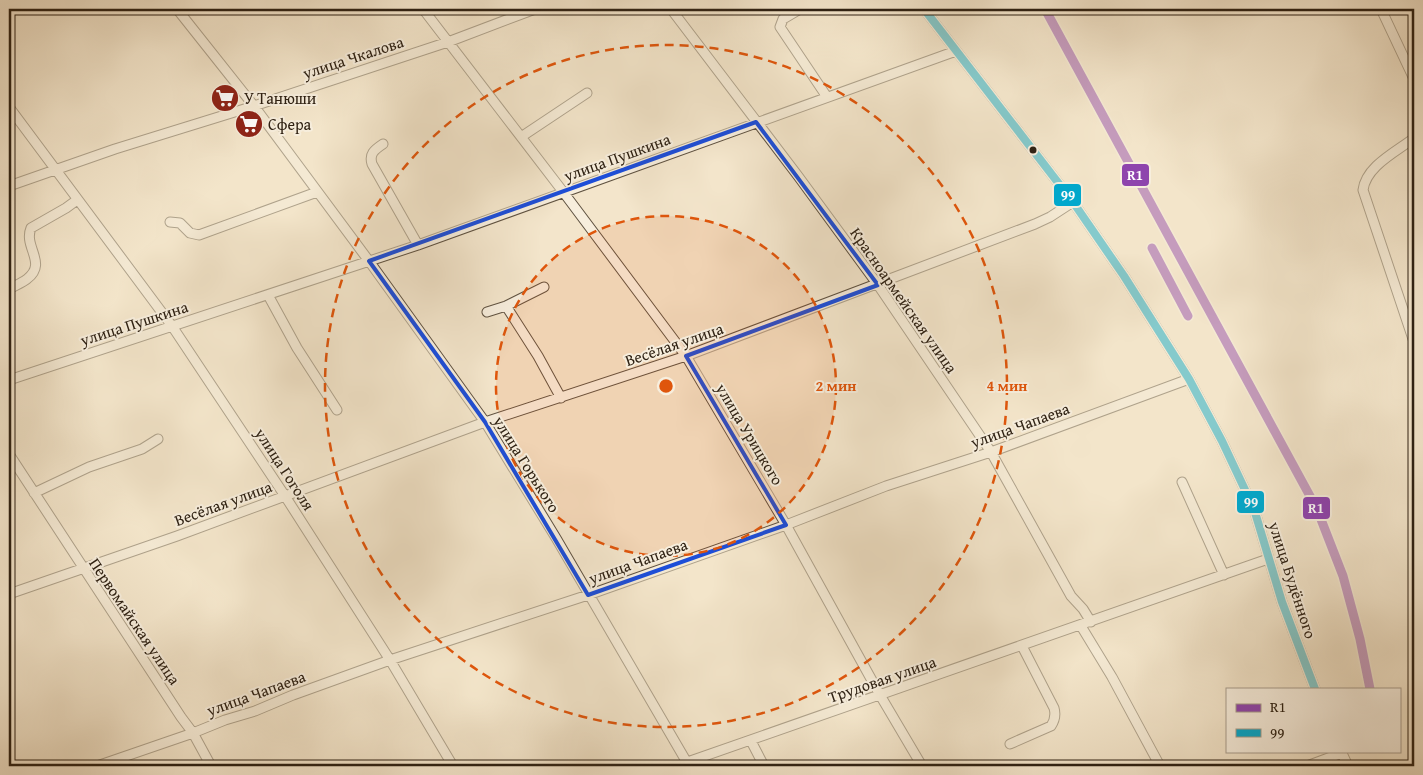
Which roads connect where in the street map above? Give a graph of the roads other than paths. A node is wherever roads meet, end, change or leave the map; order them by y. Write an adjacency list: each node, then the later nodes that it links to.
1 (177, 9): 13 (street, улица Горького)
2 (423, 9): 8 (street, улица Урицкого)
3 (535, 9): 8 (street, улица Чкалова)
4 (671, 9): 15 (street, Красноармейская улица)
5 (800, 9): 12 (street)
6 (924, 9): 9 (street, улица Будённого)
7 (1380, 9): 10 (street)
8 (448, 42): 13 (street, улица Чкалова); 16 (street, улица Урицкого)
9 (956, 51): 12 (street, улица Пушкина); 24 (street, улица Будённого)
10 (1414, 79)
11 (587, 94): 16 (street)
12 (827, 97): 15 (street, улица Пушкина)
13 (254, 106): 19 (street, улица Чкалова); 21 (street, улица Горького)
14 (9, 107): 19 (street, улица Гоголя)
15 (756, 122): 22 (street, улица Пушкина); 28 (street, Красноармейская улица)
16 (521, 137): 22 (street, улица Урицкого)
17 (1414, 138): 35 (street)
18 (383, 144): 26 (street)
19 (55, 170): 20 (street, улица Чкалова); 23 (street, улица Гоголя)
20 (9, 186)
21 (317, 192): 25 (street); 27 (street, улица Горького)
22 (564, 193): 26 (street, улица Пушкина); 36 (street, улица Урицкого)
23 (77, 200): 30 (street); 34 (street, улица Гоголя)
24 (1073, 202): 28 (street, Весёлая улица); 37 (street, улица Будённого)
25 (170, 222)
26 (418, 245): 27 (street, улица Пушкина)
27 (368, 261): 31 (street, улица Пушкина); 41 (street, улица Горького)
28 (878, 285): 36 (street, Весёлая улица); 43 (street, Красноармейская улица)
29 (544, 287): 32 (street)
30 (9, 288)
31 (268, 295): 34 (street, улица Пушкина); 40 (street)
32 (506, 306): 33 (street); 39 (street)
33 (487, 312)
34 (172, 326): 38 (street, улица Пушкина); 47 (street, улица Гоголя)
35 (1414, 342)
36 (686, 356): 39 (street, Весёлая улица); 48 (street, улица Урицкого)
37 (1189, 379): 43 (street, улица Чапаева); 49 (street, улица Будённого)
38 (9, 380)
39 (561, 398): 41 (street, Весёлая улица)
40 (337, 410)
41 (485, 422): 47 (street, Весёлая улица); 53 (street, улица Горького)
42 (158, 439): 46 (street)
43 (991, 452): 48 (street, улица Чапаева); 54 (street, Красноармейская улица)
44 (9, 454): 46 (street, Первомайская улица)
45 (1182, 482): 51 (street)
46 (34, 493): 50 (street, Первомайская улица)
47 (285, 496): 50 (street, Весёлая улица); 57 (street, улица Гоголя)
48 (786, 525): 53 (street, улица Чапаева); 59 (street, улица Урицкого)
49 (1268, 560): 51 (street, Трудовая улица); 58 (street, улица Будённого)
50 (82, 568): 52 (street, Весёлая улица); 60 (street, Первомайская улица)
51 (1224, 575): 54 (street, Трудовая улица)
52 (9, 594)
53 (588, 595): 57 (street, улица Чапаева); 64 (street, улица Горького)
54 (1091, 622): 55 (street, Трудовая улица)
55 (1080, 626): 56 (street, Трудовая улица); 71 (street)
56 (1022, 646): 59 (street, Трудовая улица); 62 (street)
57 (390, 660): 60 (street, улица Чапаева); 67 (street, улица Гоголя)
58 (1315, 688)
59 (880, 695): 61 (street, Трудовая улица); 70 (street, улица Урицкого)
60 (193, 733): 65 (street, улица Чапаева); 66 (street, Первомайская улица)
61 (751, 741): 64 (street, Трудовая улица); 69 (street)
62 (1010, 744)
63 (1342, 752): 72 (street); 73 (street)
64 (687, 764): 68 (street, Трудовая улица)
65 (97, 766)
66 (211, 766)
67 (453, 766)
68 (676, 766)
69 (764, 766)
70 (922, 766)
71 (1160, 766)
72 (1306, 766)
73 (1348, 766)

